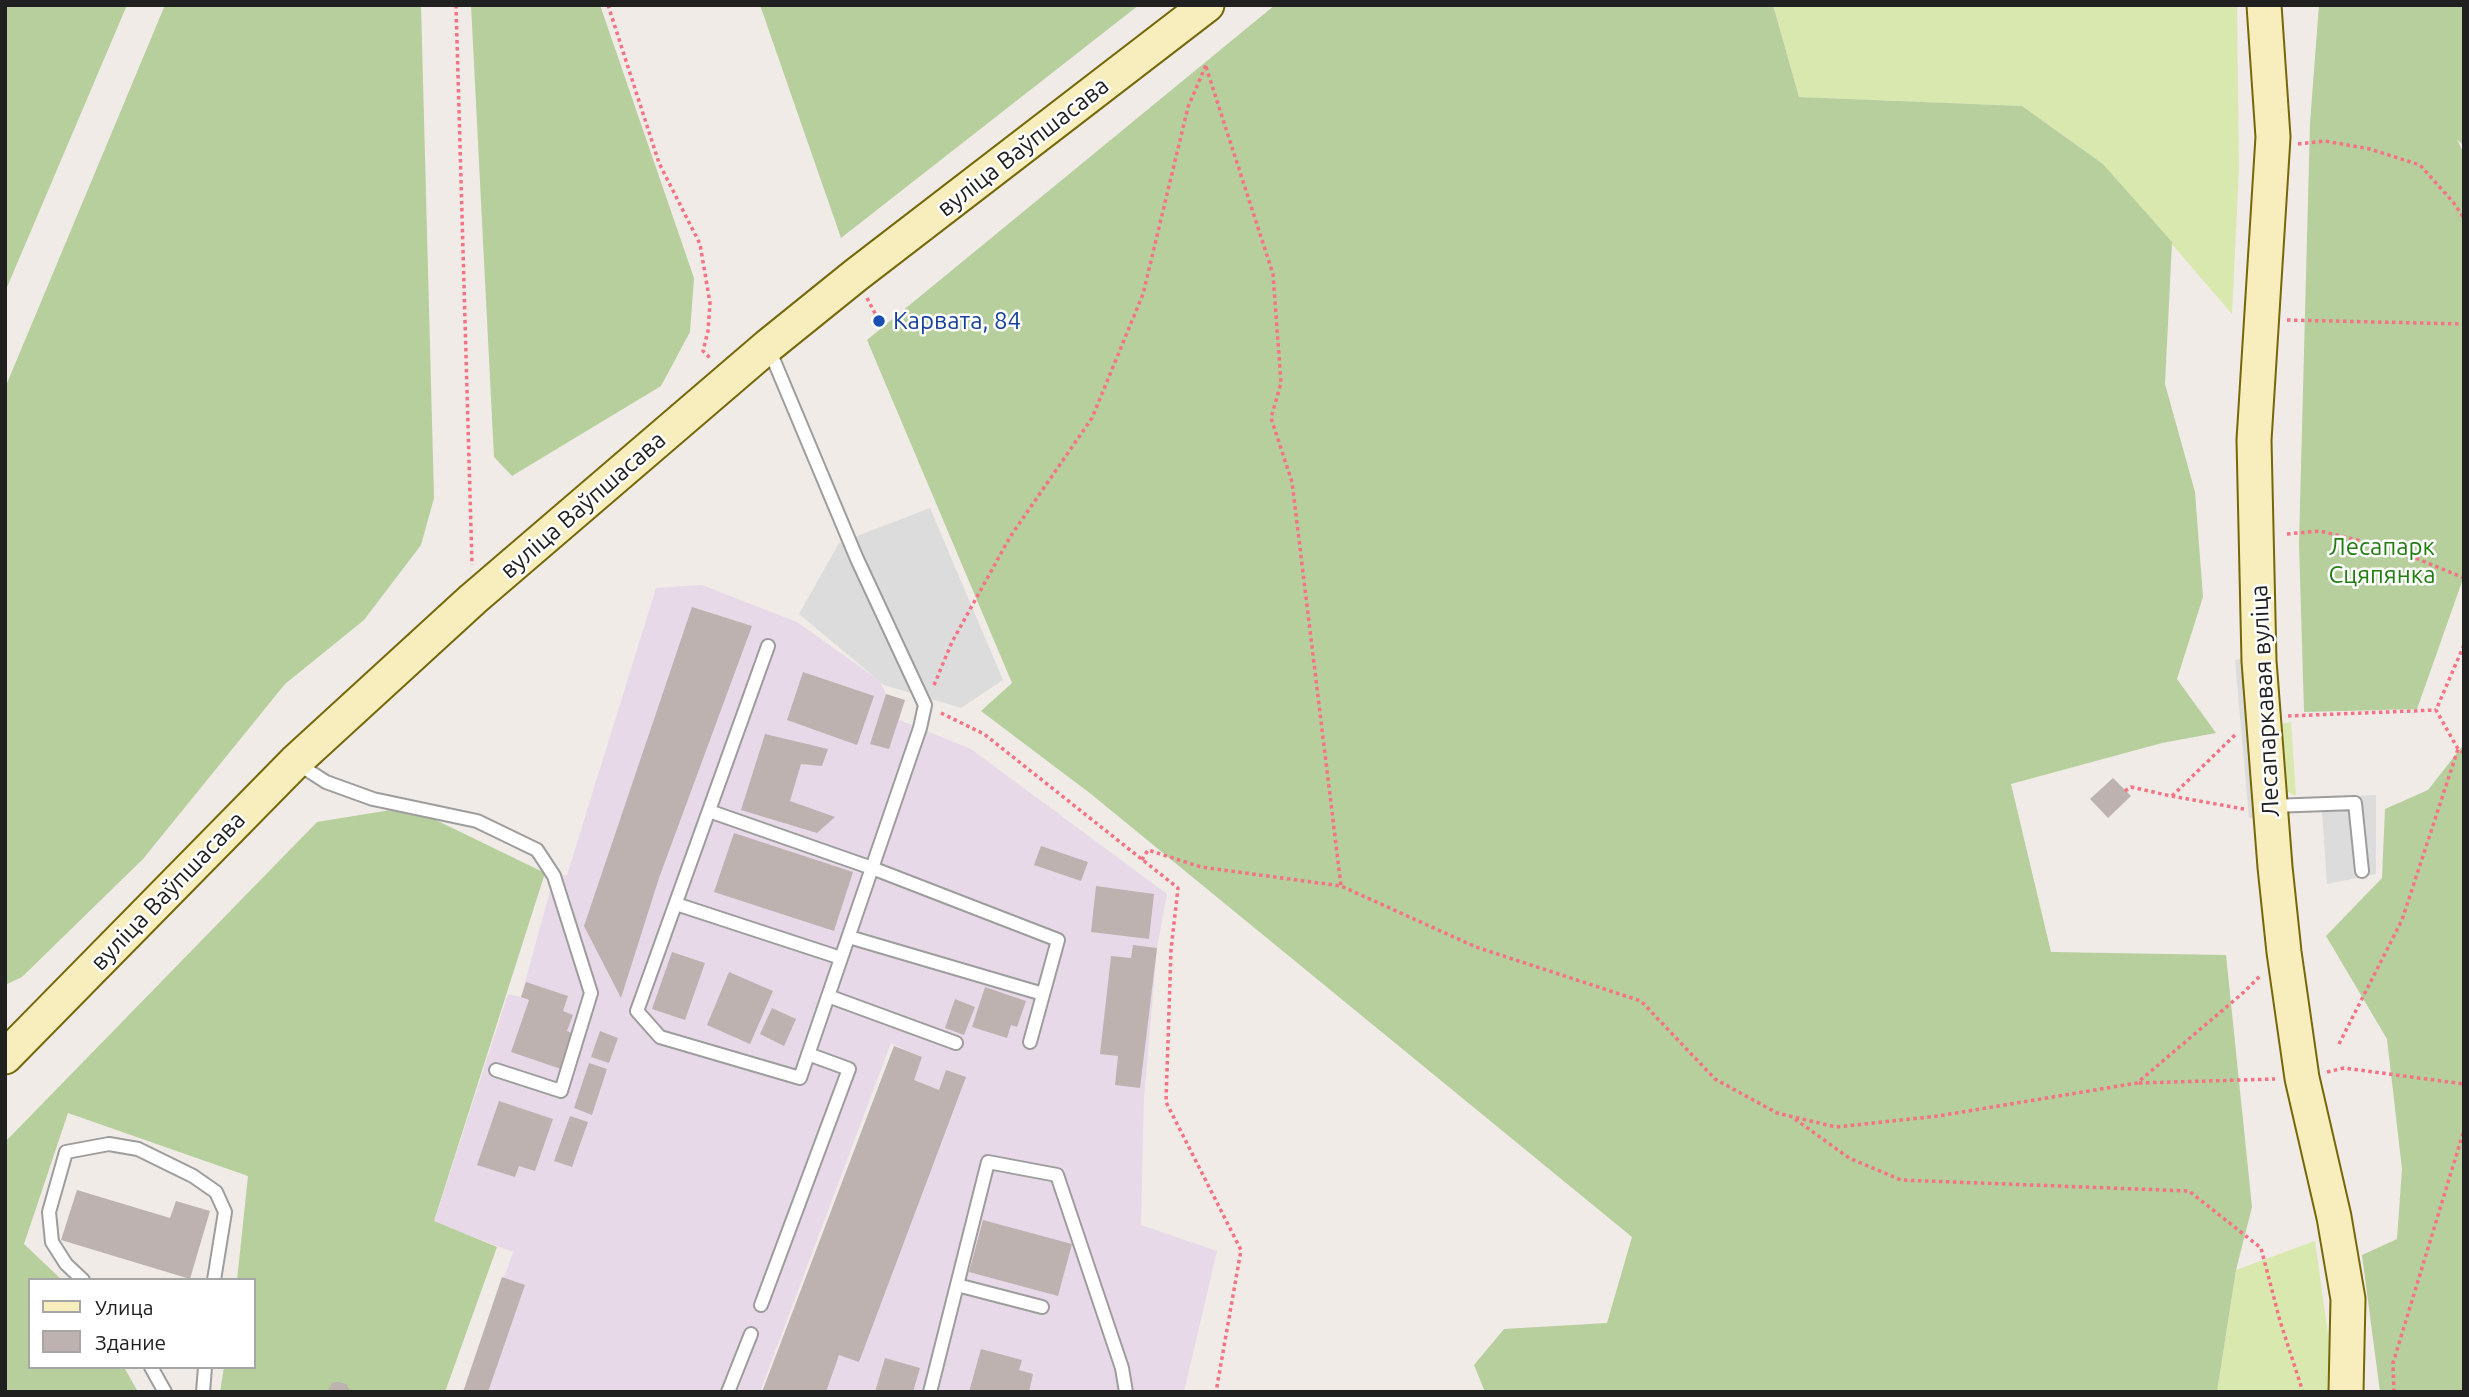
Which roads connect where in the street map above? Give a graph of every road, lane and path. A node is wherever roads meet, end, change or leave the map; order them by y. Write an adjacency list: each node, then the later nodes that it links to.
1 (456, 5): 13 (path)
2 (608, 5): 10 (path)
3 (1207, 5): 9 (main road, вуліца Ваўпшасава)
4 (2264, 5): 26 (main road, Лесапаркавая вуліца)
5 (2298, 144): 6 (path)
6 (2464, 218)
7 (2287, 320): 8 (path)
8 (2464, 324)
9 (768, 346): 13 (main road, вуліца Ваўпшасава); 16 (lane)
10 (716, 363)
11 (2287, 534): 12 (path)
12 (2464, 578)
13 (473, 599): 23 (main road, вуліца Ваўпшасава)
14 (2464, 645): 17 (path)
15 (768, 646): 27 (lane)
16 (925, 705): 28 (path); 29 (lane); 31 (path)
17 (2436, 710): 18 (path); 21 (path)
18 (2297, 716)
19 (2241, 730): 25 (path)
20 (2464, 747): 21 (path)
21 (2458, 749): 22 (path); 40 (path)
22 (2464, 753)
23 (295, 762): 42 (main road, вуліца Ваўпшасава); 43 (lane)
24 (2126, 791): 25 (path)
25 (2171, 796): 26 (path)
26 (2259, 808): 30 (lane); 34 (main road, Лесапаркавая вуліца)
27 (709, 811): 29 (lane); 32 (lane)
28 (1142, 860): 31 (path); 62 (path)
29 (872, 868): 33 (lane); 36 (lane)
30 (2362, 872)
31 (1341, 886): 47 (path)
32 (676, 904): 35 (lane); 41 (lane)
33 (849, 937): 35 (lane); 36 (lane)
34 (2284, 952): 44 (main road, Лесапаркавая вуліца); 45 (path)
35 (841, 958): 37 (lane)
36 (1043, 994): 38 (lane)
37 (828, 996): 39 (lane); 41 (lane)
38 (1030, 1042)
39 (956, 1043)
40 (2339, 1044)
41 (808, 1054): 52 (lane)
42 (5, 1057)
43 (496, 1070)
44 (2302, 1078): 45 (path); 46 (path); 64 (main road, Лесапаркавая вуліца)
45 (2137, 1083): 47 (path)
46 (2464, 1084)
47 (1792, 1117): 63 (path)
48 (2464, 1130): 65 (path)
49 (81, 1278): 50 (lane)
50 (214, 1278)
51 (957, 1285): 53 (lane); 60 (lane); 61 (lane)
52 (761, 1305)
53 (1042, 1307)
54 (751, 1334): 59 (lane)
55 (152, 1369): 57 (lane)
56 (205, 1369): 58 (lane)
57 (165, 1392)
58 (203, 1392)
59 (729, 1392)
60 (930, 1392)
61 (1126, 1392)
62 (1216, 1392)
63 (2304, 1392)
64 (2346, 1392)
65 (2394, 1392)

